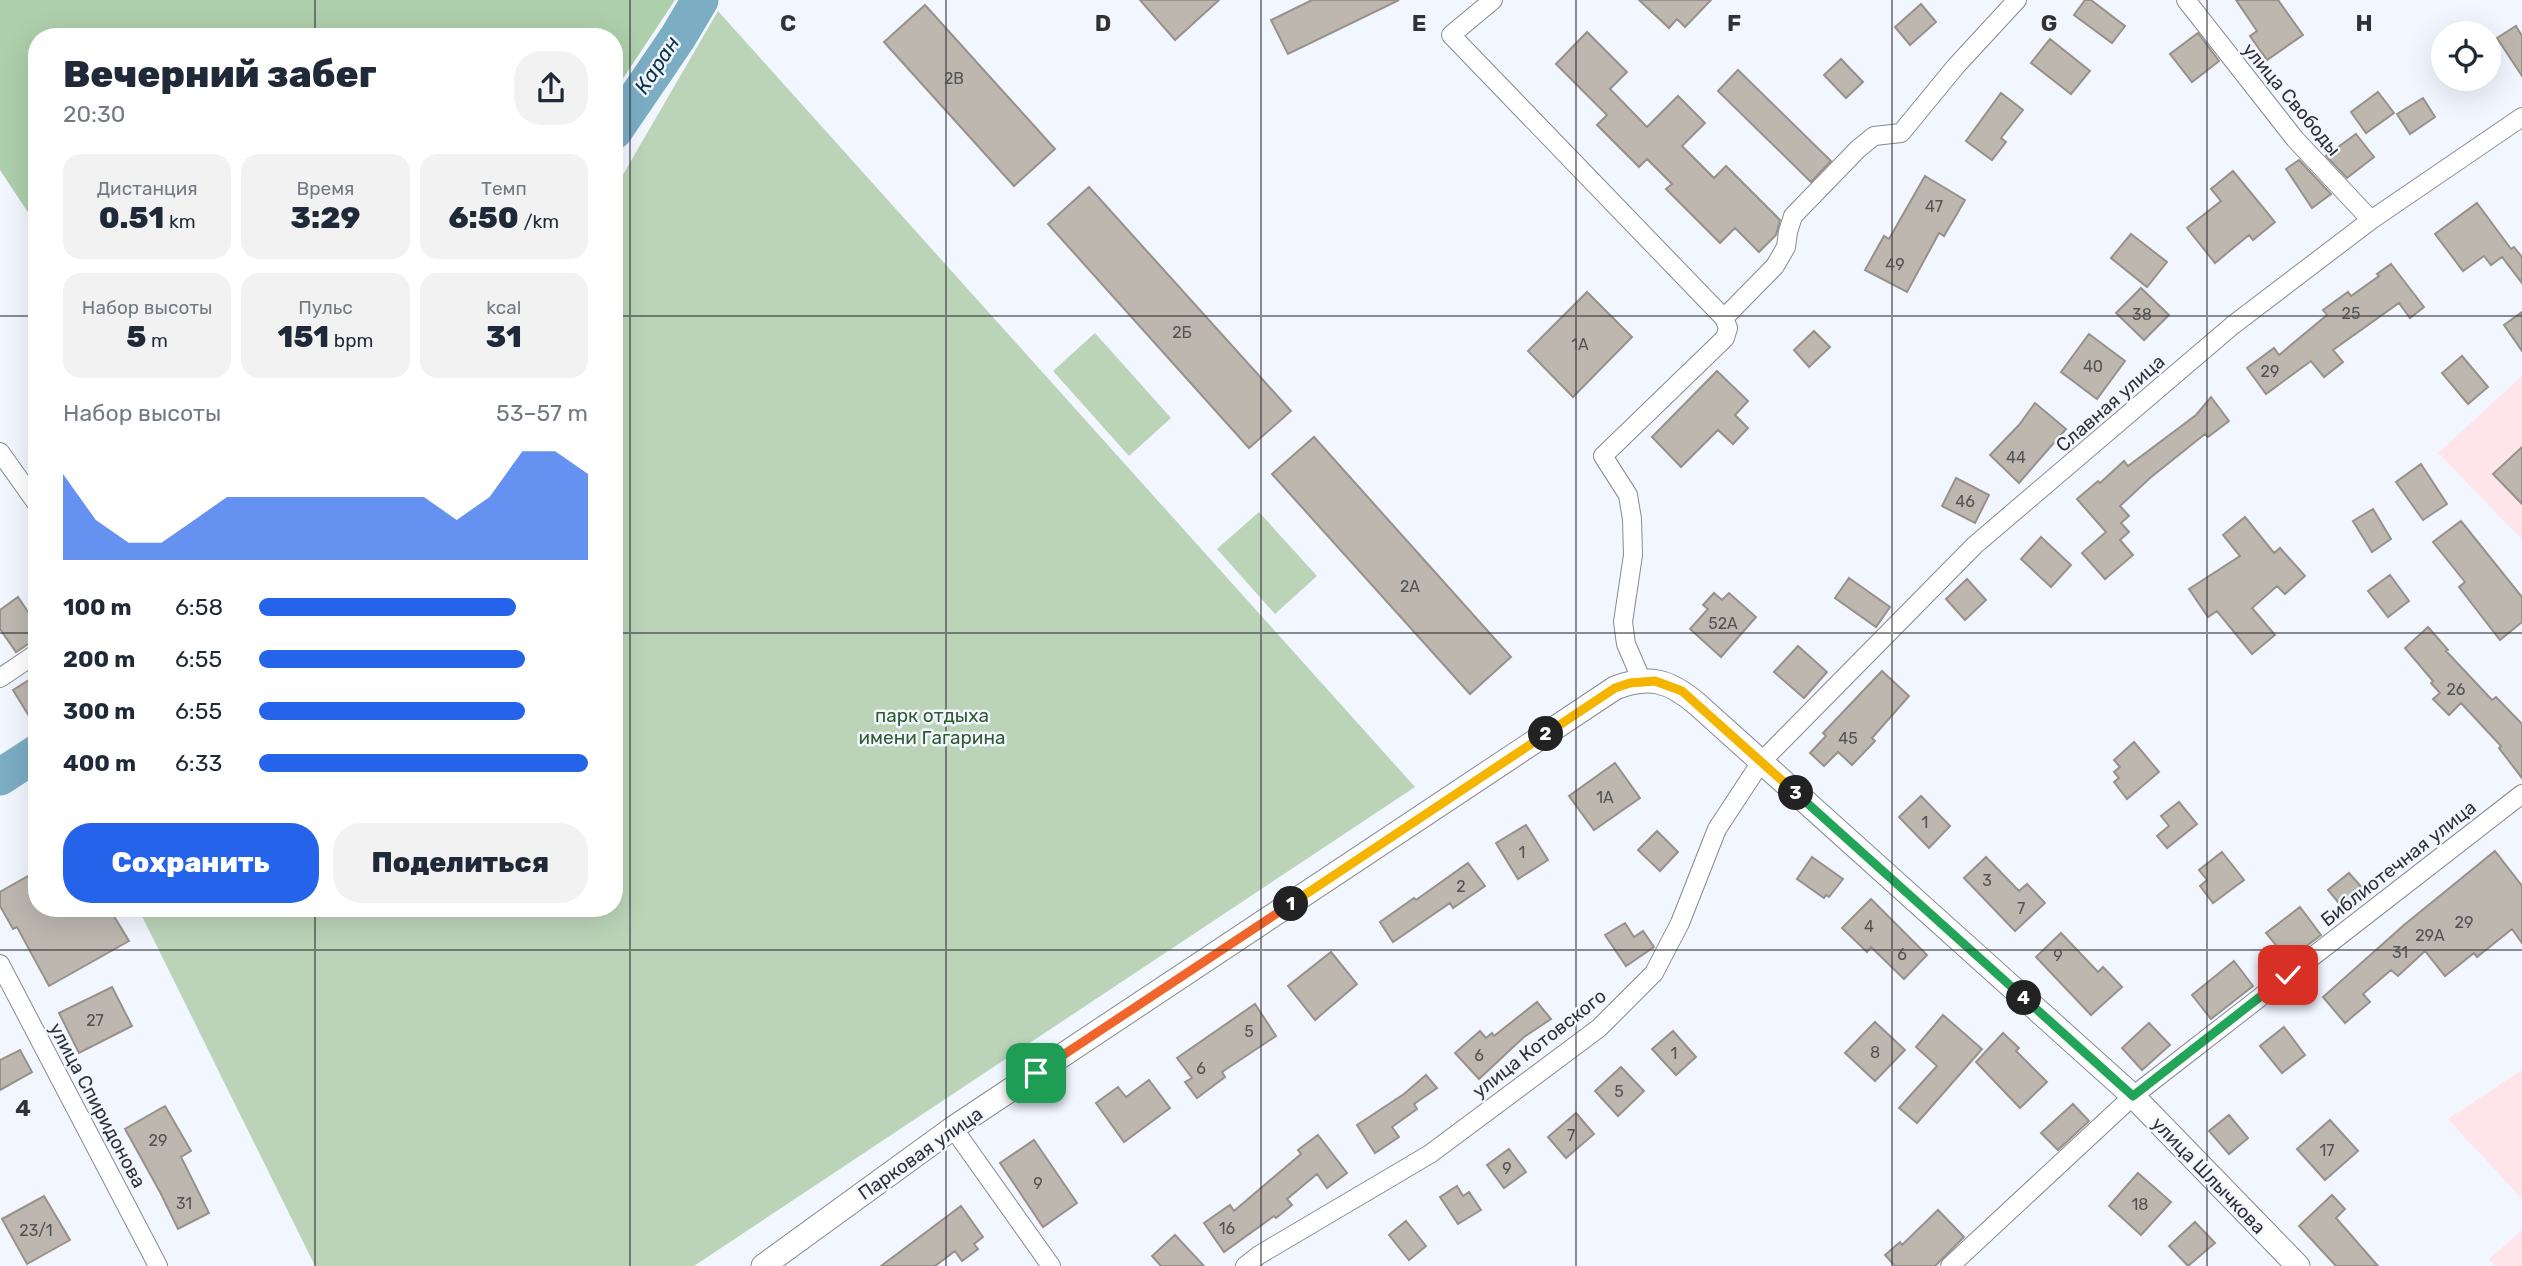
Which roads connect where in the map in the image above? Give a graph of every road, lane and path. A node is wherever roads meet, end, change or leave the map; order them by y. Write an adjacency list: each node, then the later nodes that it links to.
1 (1493, 0): 6 (street)
2 (2017, 0): 6 (street)
3 (2186, 0): 5 (street, улица Свободы)
4 (2522, 117): 5 (street, Славная улица)
5 (2371, 220): 12 (street, Славная улица)
6 (1724, 317): 11 (street)
7 (0, 452): 8 (street)
8 (28, 491)
9 (28, 659): 10 (street)
10 (0, 678)
11 (1642, 681): 12 (street, улица Шлычкова); 16 (street, Парковая улица)
12 (1762, 762): 15 (street, улица Шлычкова); 20 (street, улица Котовского)
13 (2522, 794): 15 (street, Библиотечная улица)
14 (0, 964): 17 (street, улица Спиридонова)
15 (2133, 1096): 21 (street, Библиотечная улица); 22 (street, улица Шлычкова)
16 (953, 1128): 18 (street, Парковая улица); 19 (street)
17 (158, 1266)
18 (763, 1266)
19 (1051, 1266)
20 (1245, 1266)
21 (1950, 1266)
22 (2298, 1266)

